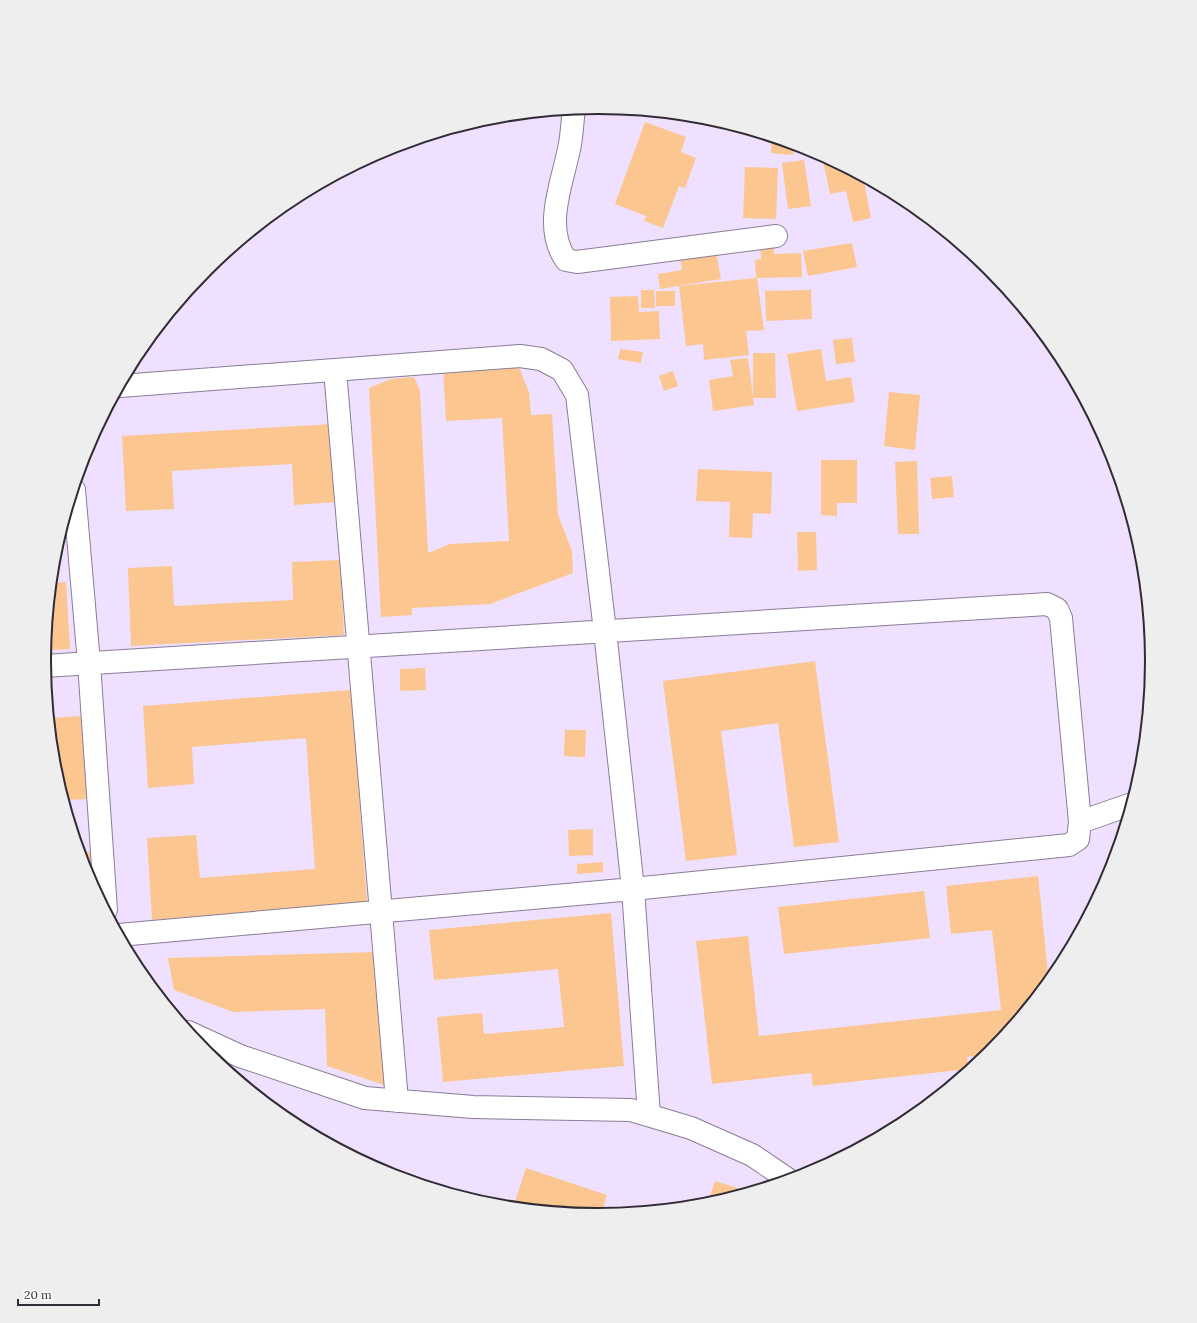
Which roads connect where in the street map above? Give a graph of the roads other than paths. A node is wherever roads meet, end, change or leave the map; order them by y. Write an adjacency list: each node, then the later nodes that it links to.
1 (573, 115): 2 (street)
2 (776, 236)
3 (335, 370): 4 (street); 6 (street); 7 (street)
4 (125, 386)
5 (75, 503): 8 (street)
6 (605, 631): 7 (street); 11 (street); 12 (street)
7 (359, 647): 8 (street); 14 (street)
8 (88, 663): 9 (street); 13 (street)
9 (51, 666)
10 (1126, 806): 11 (street)
11 (1080, 822): 12 (street)
12 (632, 889): 14 (street); 18 (street)
13 (105, 900)
14 (381, 912): 15 (street); 17 (street)
15 (124, 935)
16 (201, 1038): 17 (street)
17 (397, 1101): 18 (street)
18 (649, 1115): 19 (street)
19 (783, 1176)

